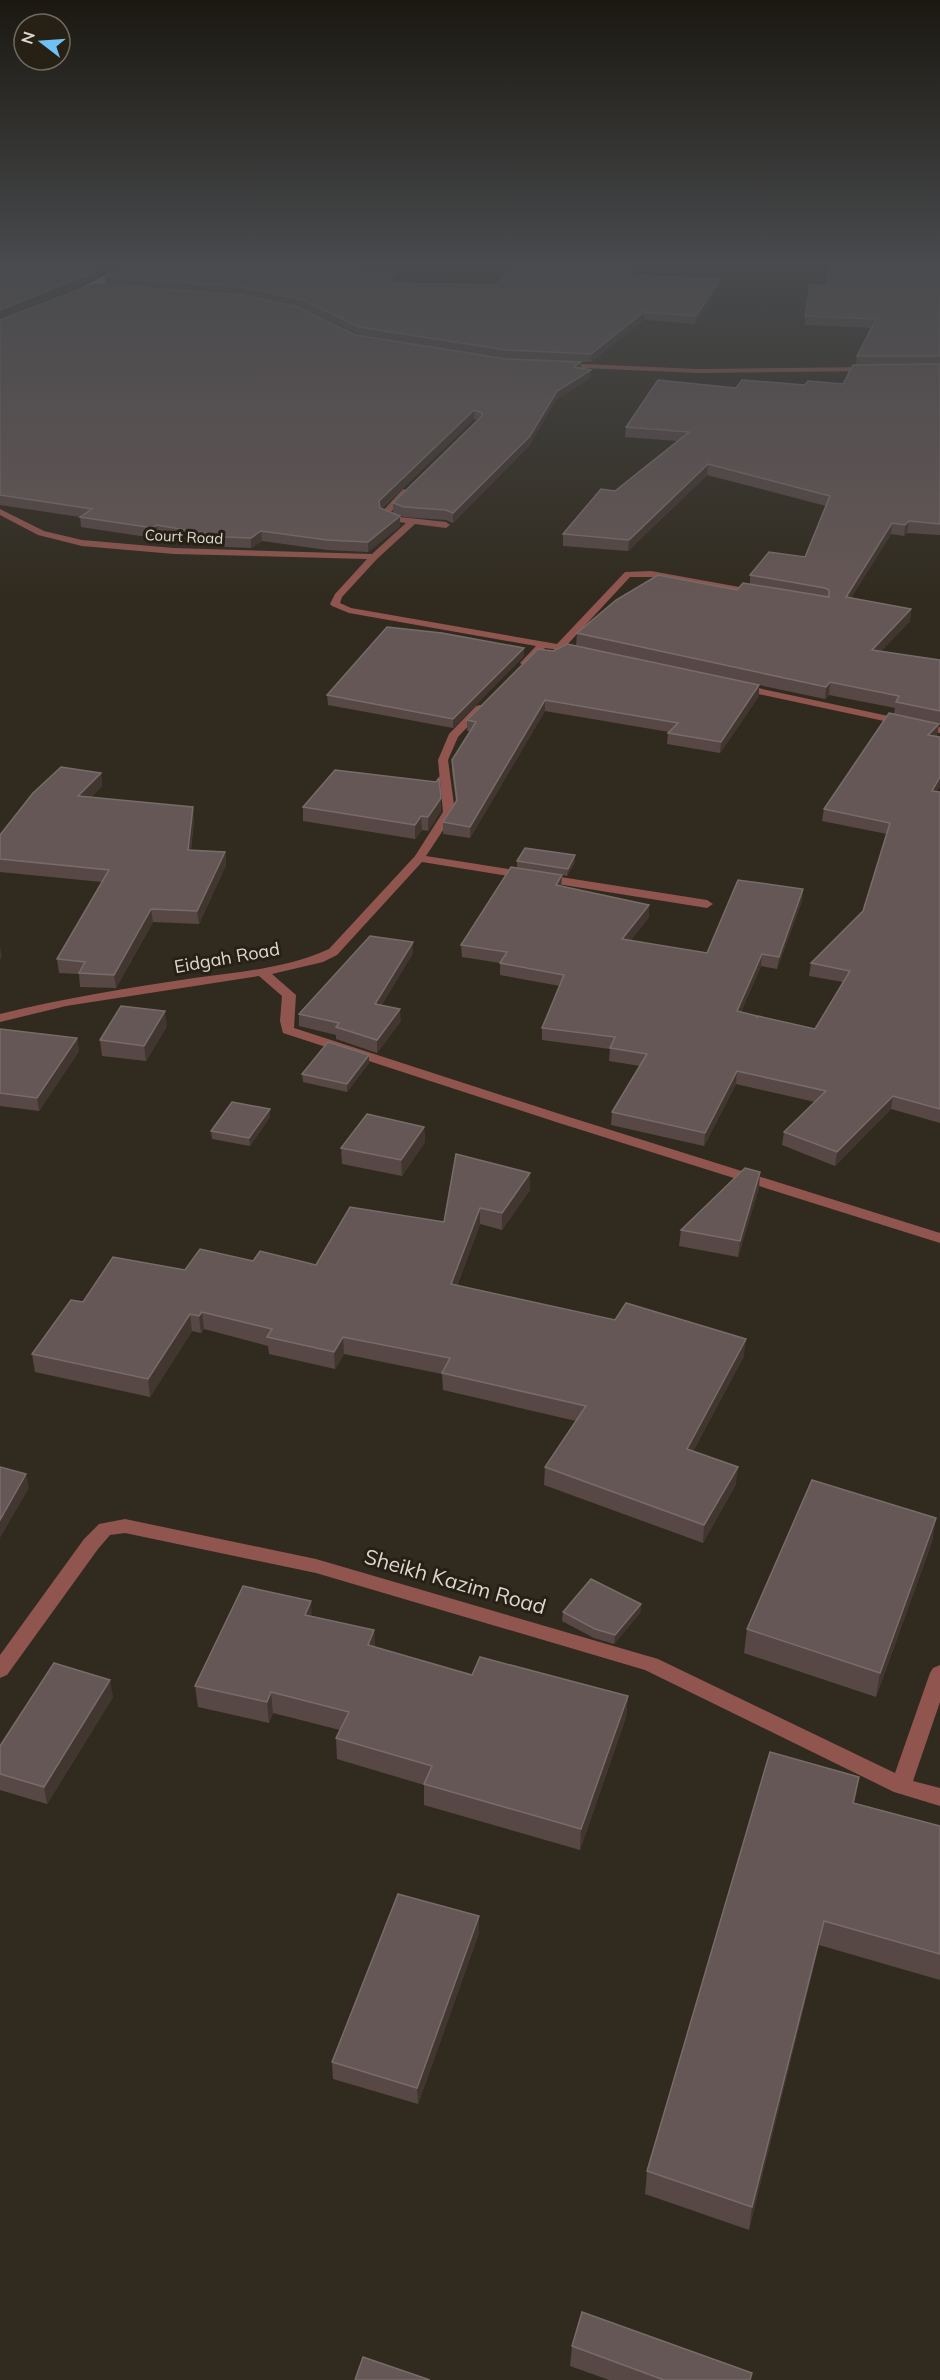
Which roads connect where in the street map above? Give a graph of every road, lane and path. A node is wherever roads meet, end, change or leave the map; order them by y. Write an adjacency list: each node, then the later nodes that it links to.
1 (411, 486): 3 (street)
2 (0, 512): 5 (street, Court Road)
3 (412, 522): 4 (street); 5 (street)
4 (446, 525)
5 (374, 557): 7 (street)
6 (766, 595): 8 (street)
7 (544, 644): 8 (street); 10 (street)
8 (560, 647): 9 (street)
9 (593, 654)
10 (513, 675)
11 (728, 684): 13 (street)
12 (491, 698): 14 (street, Eidgah Road)
13 (940, 730)
14 (419, 858): 15 (street); 16 (street, Eidgah Road)
15 (707, 904)
16 (262, 972): 17 (street, Eidgah Road); 18 (street)
17 (0, 1018)
18 (940, 1238)
19 (0, 1670): 21 (street, Sheikh Kazim Road)
20 (940, 1673): 21 (street)
21 (901, 1786): 22 (street, Sheikh Kazim Road)
22 (940, 1797)

